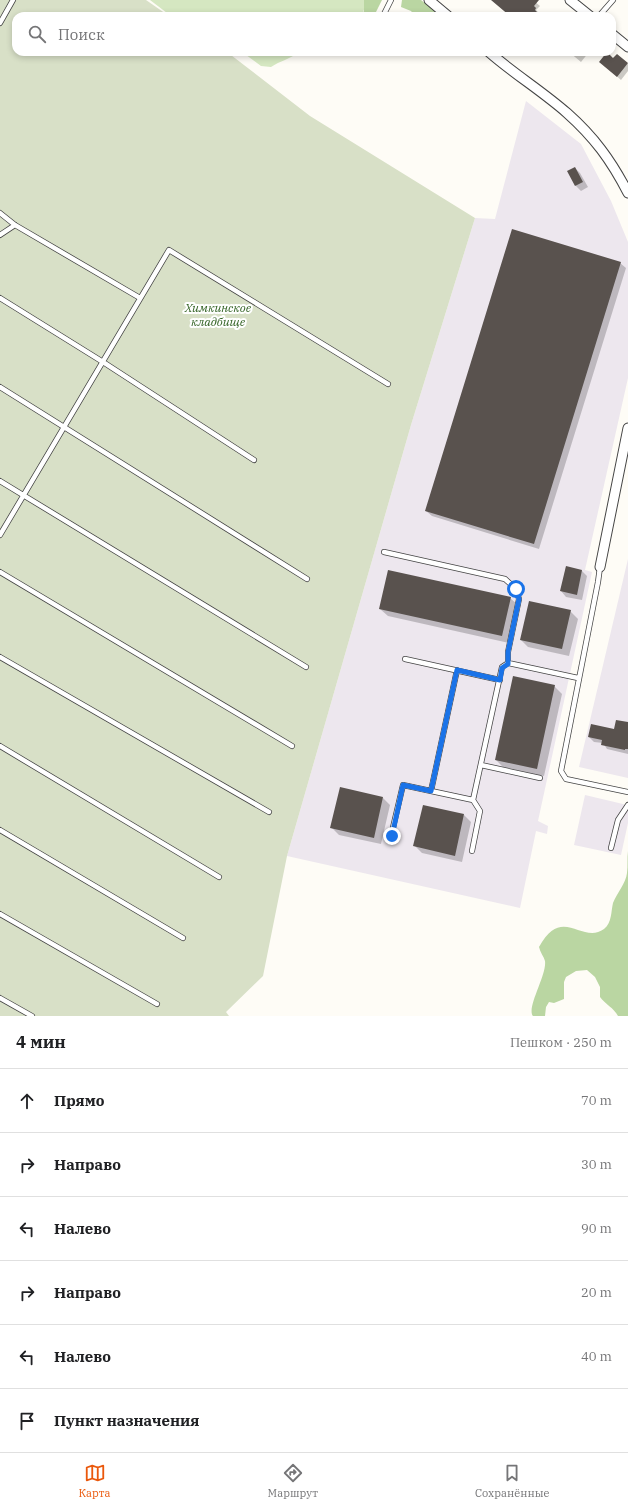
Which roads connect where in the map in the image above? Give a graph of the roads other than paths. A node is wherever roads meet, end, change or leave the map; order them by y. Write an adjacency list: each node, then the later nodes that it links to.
1 (13, 0): 10 (lane)
2 (390, 0): 6 (lane)
3 (429, 0): 7 (street)
4 (570, 0): 8 (street)
5 (613, 0): 9 (lane)
6 (385, 12)
7 (443, 12)
8 (585, 12)
9 (602, 12)
10 (0, 24)
11 (616, 37): 12 (street)
12 (628, 47)
13 (494, 56): 14 (street)
14 (628, 193)
15 (0, 213): 16 (lane)
16 (16, 225): 17 (lane); 19 (lane)
17 (0, 235)
18 (0, 298): 20 (lane)
19 (140, 298): 20 (lane); 21 (lane)
20 (102, 362): 23 (lane); 25 (lane)
21 (388, 384)
22 (0, 388): 23 (lane)
23 (64, 428): 27 (lane); 32 (lane)
24 (628, 428): 30 (street)
25 (254, 460)
26 (0, 481): 27 (lane)
27 (23, 495): 28 (lane); 36 (lane)
28 (0, 534)
29 (384, 552): 35 (lane)
30 (600, 567): 38 (lane)
31 (0, 572): 41 (lane)
32 (307, 579)
33 (0, 657): 48 (lane)
34 (405, 659): 37 (lane)
35 (508, 664): 38 (lane); 39 (lane)
36 (306, 666)
37 (457, 670): 39 (lane); 44 (lane)
38 (578, 678): 45 (lane)
39 (500, 680): 42 (lane)
40 (0, 746): 53 (lane)
41 (292, 746)
42 (481, 765): 43 (lane); 46 (lane)
43 (540, 778)
44 (431, 791): 46 (lane); 50 (lane)
45 (628, 792)
46 (474, 800): 52 (lane)
47 (628, 805): 51 (lane)
48 (269, 812)
49 (0, 830): 55 (lane)
50 (392, 836)
51 (611, 848)
52 (472, 851)
53 (220, 877)
54 (0, 914): 57 (lane)
55 (183, 938)
56 (0, 998): 58 (lane)
57 (157, 1004)
58 (32, 1016)

